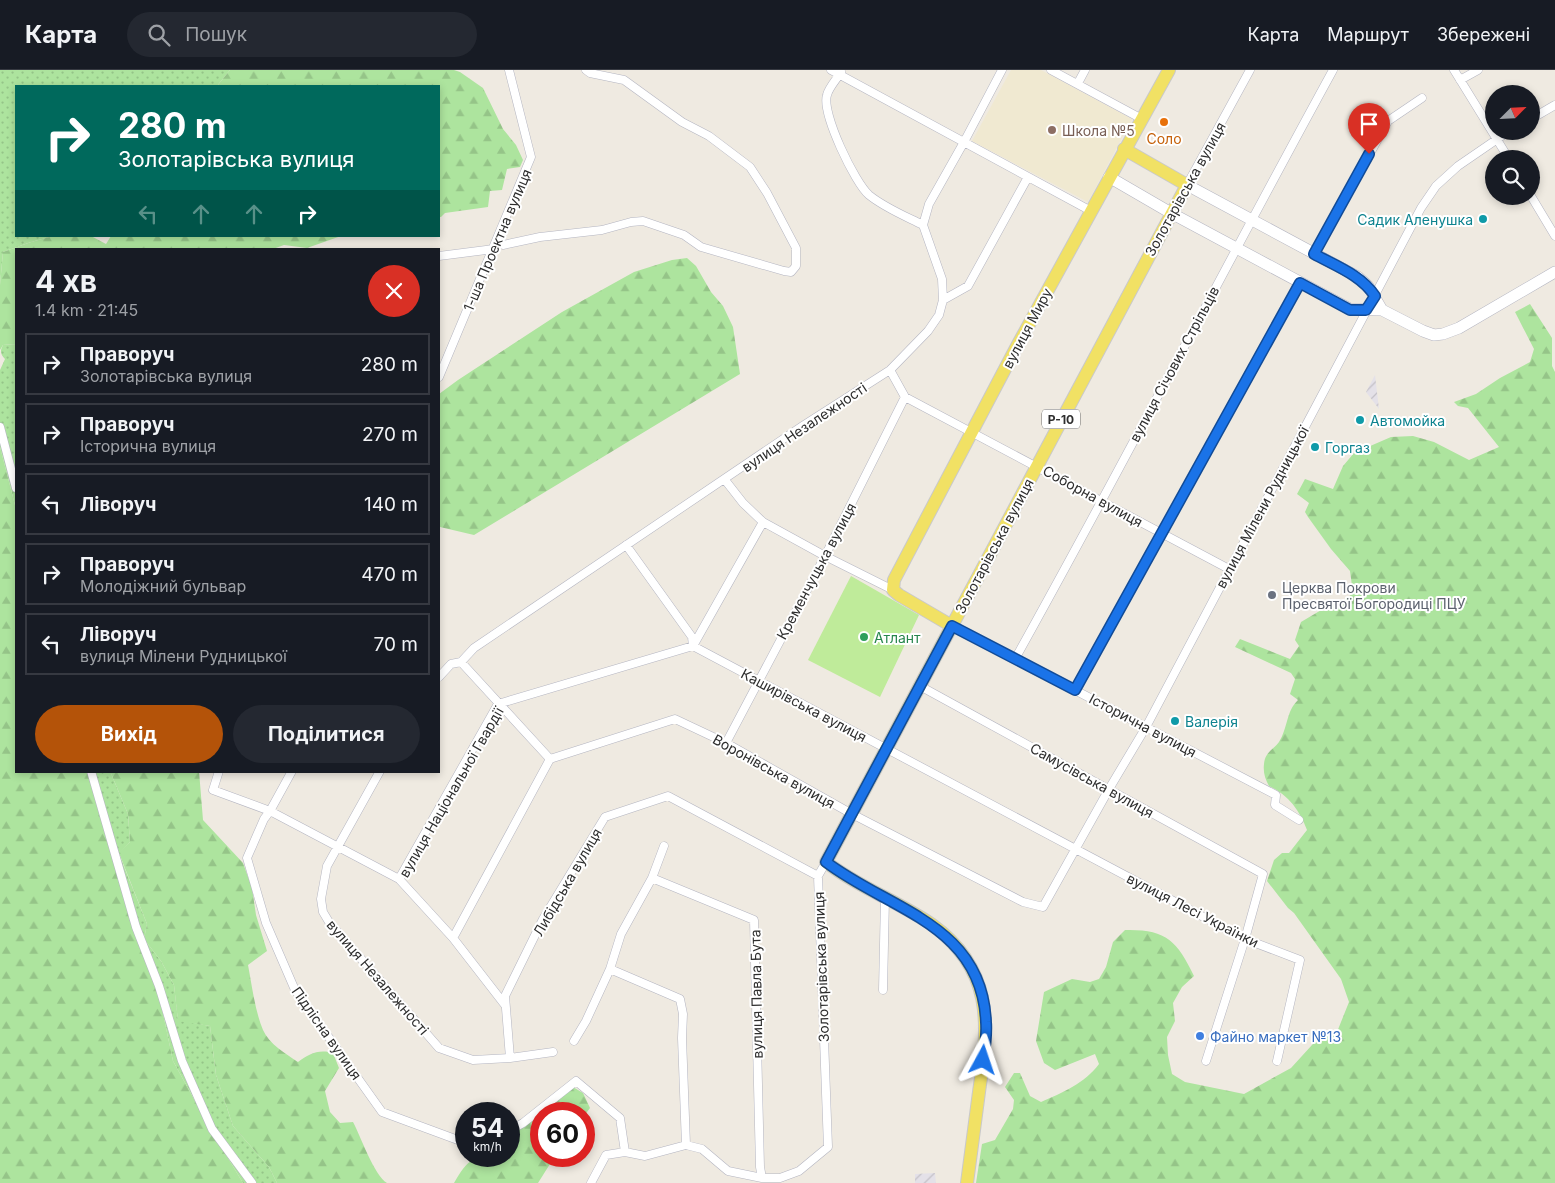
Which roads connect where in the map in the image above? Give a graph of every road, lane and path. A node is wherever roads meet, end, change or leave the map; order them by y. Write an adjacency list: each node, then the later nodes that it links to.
1 (509, 70): 32 (street, 1-ша Проектна вулиця)
2 (586, 70): 32 (street)
3 (831, 70): 12 (street)
4 (1002, 70): 21 (street)
5 (1051, 70): 14 (street)
6 (1085, 70): 14 (street)
7 (1168, 70): 18 (main road, вулиця Миру)
8 (1250, 70): 25 (street, Золотарівська вулиця)
9 (1333, 70): 29 (street, вулиця Січових Стрільців)
10 (1454, 70): 13 (street)
11 (1478, 70): 13 (street)
12 (841, 72): 21 (street); 30 (street)
13 (1460, 80): 19 (street)
14 (1078, 83): 18 (street)
15 (1422, 98): 34 (street)
16 (1555, 106): 17 (street)
17 (1540, 114)
18 (1142, 120): 22 (main road, вулиця Миру)
19 (1485, 120)
20 (1493, 140): 38 (street, вулиця Мілени Рудницької)
21 (964, 142): 23 (street); 30 (street)
22 (1124, 149): 24 (main road, вулиця Миру); 25 (main road)
23 (1028, 177): 27 (street); 39 (street)
24 (1109, 177): 27 (main road, вулиця Миру); 28 (main road)
25 (1187, 184): 28 (main road, Золотарівська вулиця / Р-10); 29 (main road)
26 (1536, 205): 31 (street)
27 (1091, 210): 46 (main road, вулиця Миру)
28 (1171, 213): 33 (main road); 47 (main road, Золотарівська вулиця / Р-10)
29 (1251, 220): 33 (street, вулиця Січових Стрільців); 34 (main road)
30 (923, 225): 39 (street, вулиця Незалежності)
31 (1555, 236)
32 (495, 246): 35 (street); 43 (street, 1-ша Проектна вулиця)
33 (1236, 248): 37 (main road); 50 (street, вулиця Січових Стрільців)
34 (1314, 254): 38 (main road)
35 (440, 256)
36 (1555, 272): 41 (main road)
37 (1300, 283): 40 (main road); 52 (street)
38 (1375, 296): 40 (street, вулиця Мілени Рудницької); 41 (main road)
39 (943, 300): 42 (street, вулиця Незалежності)
40 (1366, 310): 41 (main road); 55 (street, вулиця Мілени Рудницької)
41 (1382, 310)
42 (890, 370): 44 (street); 48 (street, вулиця Незалежності)
43 (440, 375)
44 (905, 397): 46 (street, Соборна вулиця); 54 (street, Кременчуцька вулиця)
45 (0, 427): 49 (street)
46 (972, 432): 47 (street, Соборна вулиця); 56 (main road, вулиця Миру)
47 (1037, 466): 50 (street, Соборна вулиця); 57 (main road, Золотарівська вулиця / Р-10)
48 (725, 480): 51 (street, Історична вулиця); 53 (street, вулиця Незалежності)
49 (15, 484)
50 (1102, 501): 52 (street, Соборна вулиця); 59 (street, вулиця Січових Стрільців)
51 (763, 522): 54 (street, Історична вулиця); 58 (street)
52 (1162, 534): 55 (street, Соборна вулиця); 64 (street)
53 (626, 545): 58 (street); 60 (street, вулиця Незалежності)
54 (825, 556): 56 (street, Історична вулиця); 62 (street, Кременчуцька вулиця)
55 (1229, 569): 66 (street, вулиця Мілени Рудницької)
56 (893, 590): 57 (main road, Історична вулиця)
57 (952, 626): 59 (street, Історична вулиця); 63 (main road, Золотарівська вулиця / Р-10)
58 (693, 646): 62 (street, Каширівська вулиця); 65 (street, вулиця Національної Гвардії)
59 (1015, 659): 64 (street, Історична вулиця)
60 (461, 662): 61 (street, вулиця Незалежності); 65 (street)
61 (440, 676)
62 (759, 680): 67 (street, Кременчуцька вулиця); 68 (street, Каширівська вулиця)
63 (920, 686): 68 (main road, Золотарівська вулиця / Р-10); 74 (street, Самусівська вулиця)
64 (1075, 690): 66 (street, Історична вулиця)
65 (498, 704): 69 (street); 84 (street, вулиця Національної Гвардії)
66 (1146, 727): 74 (street, вулиця Мілени Рудницької); 77 (street, Історична вулиця)
67 (726, 743): 69 (street, Воронівська вулиця); 76 (street, Воронівська вулиця)
68 (886, 749): 76 (main road, Золотарівська вулиця / Р-10); 80 (street, Каширівська вулиця)
69 (550, 759): 87 (street)
70 (92, 773): 102 (street)
71 (218, 773): 75 (street)
72 (291, 773): 75 (street, Підлісна вулиця)
73 (379, 773): 78 (street, вулиця Незалежності)
74 (1110, 789): 80 (street, вулиця Мілени Рудницької); 88 (street, Самусівська вулиця)
75 (270, 811): 78 (street); 98 (street, Підлісна вулиця)
76 (852, 814): 81 (main road, Золотарівська вулиця / Р-10); 86 (street, Воронівська вулиця)
77 (1299, 820)
78 (338, 846): 84 (street); 94 (street, вулиця Незалежності)
79 (664, 846): 83 (street)
80 (1076, 849): 86 (street, вулиця Мілени Рудницької); 88 (street, вулиця Лесі Українки)
81 (826, 862): 82 (street, Золотарівська вулиця); 85 (main road)
82 (818, 876): 91 (street, Либідська вулиця); 101 (street, Золотарівська вулиця)
83 (652, 878): 89 (street); 101 (street, вулиця Павла Бута)
84 (399, 879): 87 (street, вулиця Національної Гвардії)
85 (885, 898): 90 (street); 104 (main road)
86 (1043, 907)
87 (453, 938): 91 (street, вулиця Національної Гвардії)
88 (1245, 939): 95 (street); 96 (street, вулиця Лесі Українки)
89 (610, 969): 92 (street); 99 (street)
90 (883, 990)
91 (505, 1005): 94 (street, Либідська вулиця)
92 (574, 1041)
93 (553, 1052): 94 (street, вулиця Незалежності)
94 (510, 1058)
95 (1206, 1061)
96 (1276, 1061)
97 (520, 1125): 100 (street)
98 (455, 1139)
99 (686, 1145): 100 (street); 101 (street)
100 (625, 1152): 103 (street)
101 (762, 1178)
102 (252, 1183)
103 (590, 1183)
104 (967, 1183)

